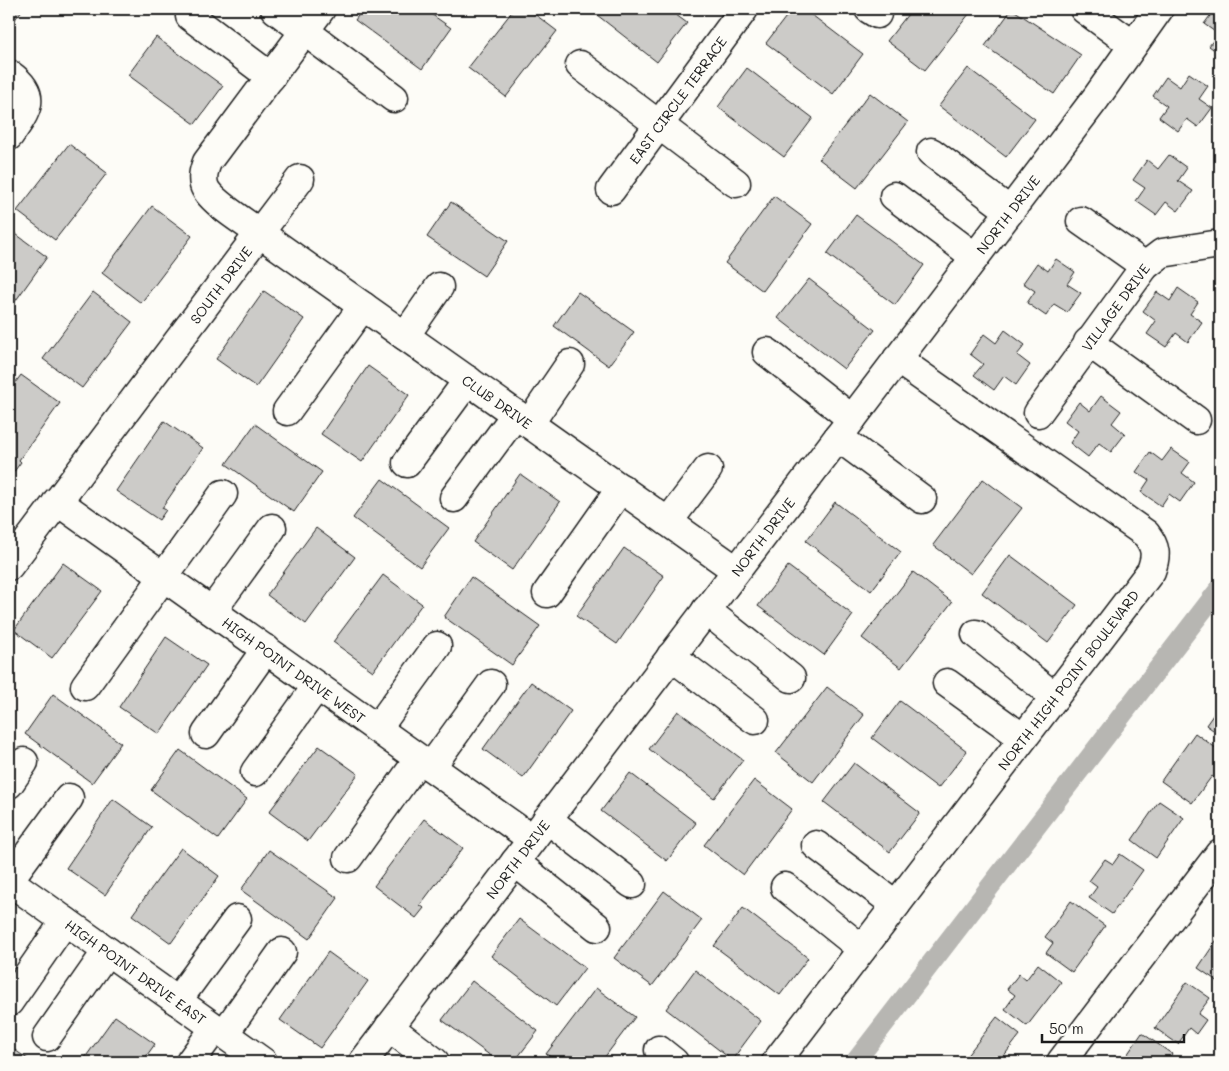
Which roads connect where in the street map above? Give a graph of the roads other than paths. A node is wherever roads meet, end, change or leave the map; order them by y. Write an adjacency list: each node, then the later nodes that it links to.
1 (275, 9): 7 (street)
2 (321, 9): 7 (street, SOUTH DRIVE)
3 (744, 9): 13 (street, EAST CIRCLE TERRACE)
4 (1084, 9): 8 (street)
5 (1160, 9): 8 (street, NORTH DRIVE)
6 (190, 16): 11 (street)
7 (305, 31): 11 (street, SOUTH DRIVE); 12 (street)
8 (1134, 45): 20 (street, NORTH DRIVE)
9 (580, 65): 13 (street)
10 (9, 74): 14 (street)
11 (271, 77): 22 (street, SOUTH DRIVE)
12 (394, 98)
13 (658, 126): 17 (street); 18 (street, EAST CIRCLE TERRACE)
14 (9, 136)
15 (931, 152): 20 (street)
16 (300, 179): 22 (street)
17 (736, 183)
18 (611, 190)
19 (894, 196): 24 (street)
20 (1010, 212): 24 (street, NORTH DRIVE)
21 (1081, 221): 25 (street)
22 (258, 232): 27 (street, CLUB DRIVE); 45 (street, SOUTH DRIVE)
23 (1220, 244): 25 (street, VILLAGE DRIVE)
24 (975, 257): 31 (street, NORTH DRIVE)
25 (1145, 266): 29 (street, VILLAGE DRIVE)
26 (439, 287): 28 (street)
27 (363, 306): 28 (street, CLUB DRIVE); 34 (street)
28 (405, 336): 33 (street, CLUB DRIVE)
29 (1088, 342): 35 (street, VILLAGE DRIVE); 37 (street)
30 (767, 352): 38 (street)
31 (897, 360): 38 (street, NORTH DRIVE); 63 (street, NORTH HIGH POINT BOULEVARD)
32 (570, 364): 36 (street)
33 (468, 380): 36 (street, CLUB DRIVE); 39 (street)
34 (287, 411)
35 (1038, 413)
36 (522, 419): 41 (street, CLUB DRIVE); 43 (street)
37 (1196, 420)
38 (844, 428): 44 (street); 49 (street, NORTH DRIVE)
39 (407, 463)
40 (708, 469): 46 (street)
41 (621, 488): 46 (street, CLUB DRIVE); 51 (street)
42 (223, 494): 50 (street)
43 (454, 498)
44 (922, 499)
45 (57, 501): 48 (street, SOUTH DRIVE); 50 (street, HIGH POINT DRIVE WEST)
46 (668, 522): 49 (street, CLUB DRIVE)
47 (272, 528): 53 (street)
48 (9, 566)
49 (736, 570): 52 (street, NORTH DRIVE)
50 (163, 576): 53 (street, HIGH POINT DRIVE WEST); 61 (street)
51 (547, 593)
52 (706, 610): 57 (street, NORTH DRIVE); 58 (street)
53 (212, 611): 56 (street, HIGH POINT DRIVE WEST)
54 (976, 634): 63 (street)
55 (437, 646): 65 (street)
56 (266, 649): 62 (street, HIGH POINT DRIVE WEST); 66 (street)
57 (671, 656): 64 (street); 73 (street, NORTH DRIVE)
58 (792, 678)
59 (947, 683): 67 (street)
60 (491, 684): 69 (street)
61 (85, 686)
62 (318, 686): 65 (street, HIGH POINT DRIVE WEST); 70 (street)
63 (1054, 697): 67 (street, NORTH HIGH POINT BOULEVARD)
64 (755, 720)
65 (377, 729): 69 (street, HIGH POINT DRIVE WEST)
66 (206, 734)
67 (1023, 738): 81 (street, NORTH HIGH POINT BOULEVARD)
68 (24, 762): 71 (street)
69 (425, 763): 73 (street, HIGH POINT DRIVE WEST); 76 (street)
70 (255, 772)
71 (9, 784)
72 (69, 798): 78 (street)
73 (540, 829): 77 (street, NORTH DRIVE); 79 (street, HIGH POINT DRIVE WEST)
74 (816, 845): 81 (street)
75 (1220, 853): 98 (street)
76 (348, 858)
77 (515, 862): 84 (street); 90 (street, NORTH DRIVE)
78 (9, 881): 83 (street, HIGH POINT DRIVE EAST)
79 (632, 884)
80 (785, 887): 85 (street)
81 (896, 905): 85 (street, NORTH HIGH POINT BOULEVARD)
82 (237, 920): 88 (street)
83 (65, 921): 86 (street, HIGH POINT DRIVE EAST); 89 (street)
84 (597, 927)
85 (862, 949): 97 (street, NORTH HIGH POINT BOULEVARD)
86 (107, 951): 88 (street, HIGH POINT DRIVE EAST); 92 (street)
87 (282, 952): 91 (street)
88 (177, 1001): 91 (street, HIGH POINT DRIVE EAST)
89 (9, 1002)
90 (389, 1027): 95 (street, NORTH DRIVE); 96 (street)
91 (219, 1031): 93 (street); 94 (street, HIGH POINT DRIVE EAST)
92 (47, 1037)
93 (190, 1062)
94 (263, 1062)
95 (363, 1062)
96 (435, 1062)
97 (776, 1062)
98 (1061, 1062)

